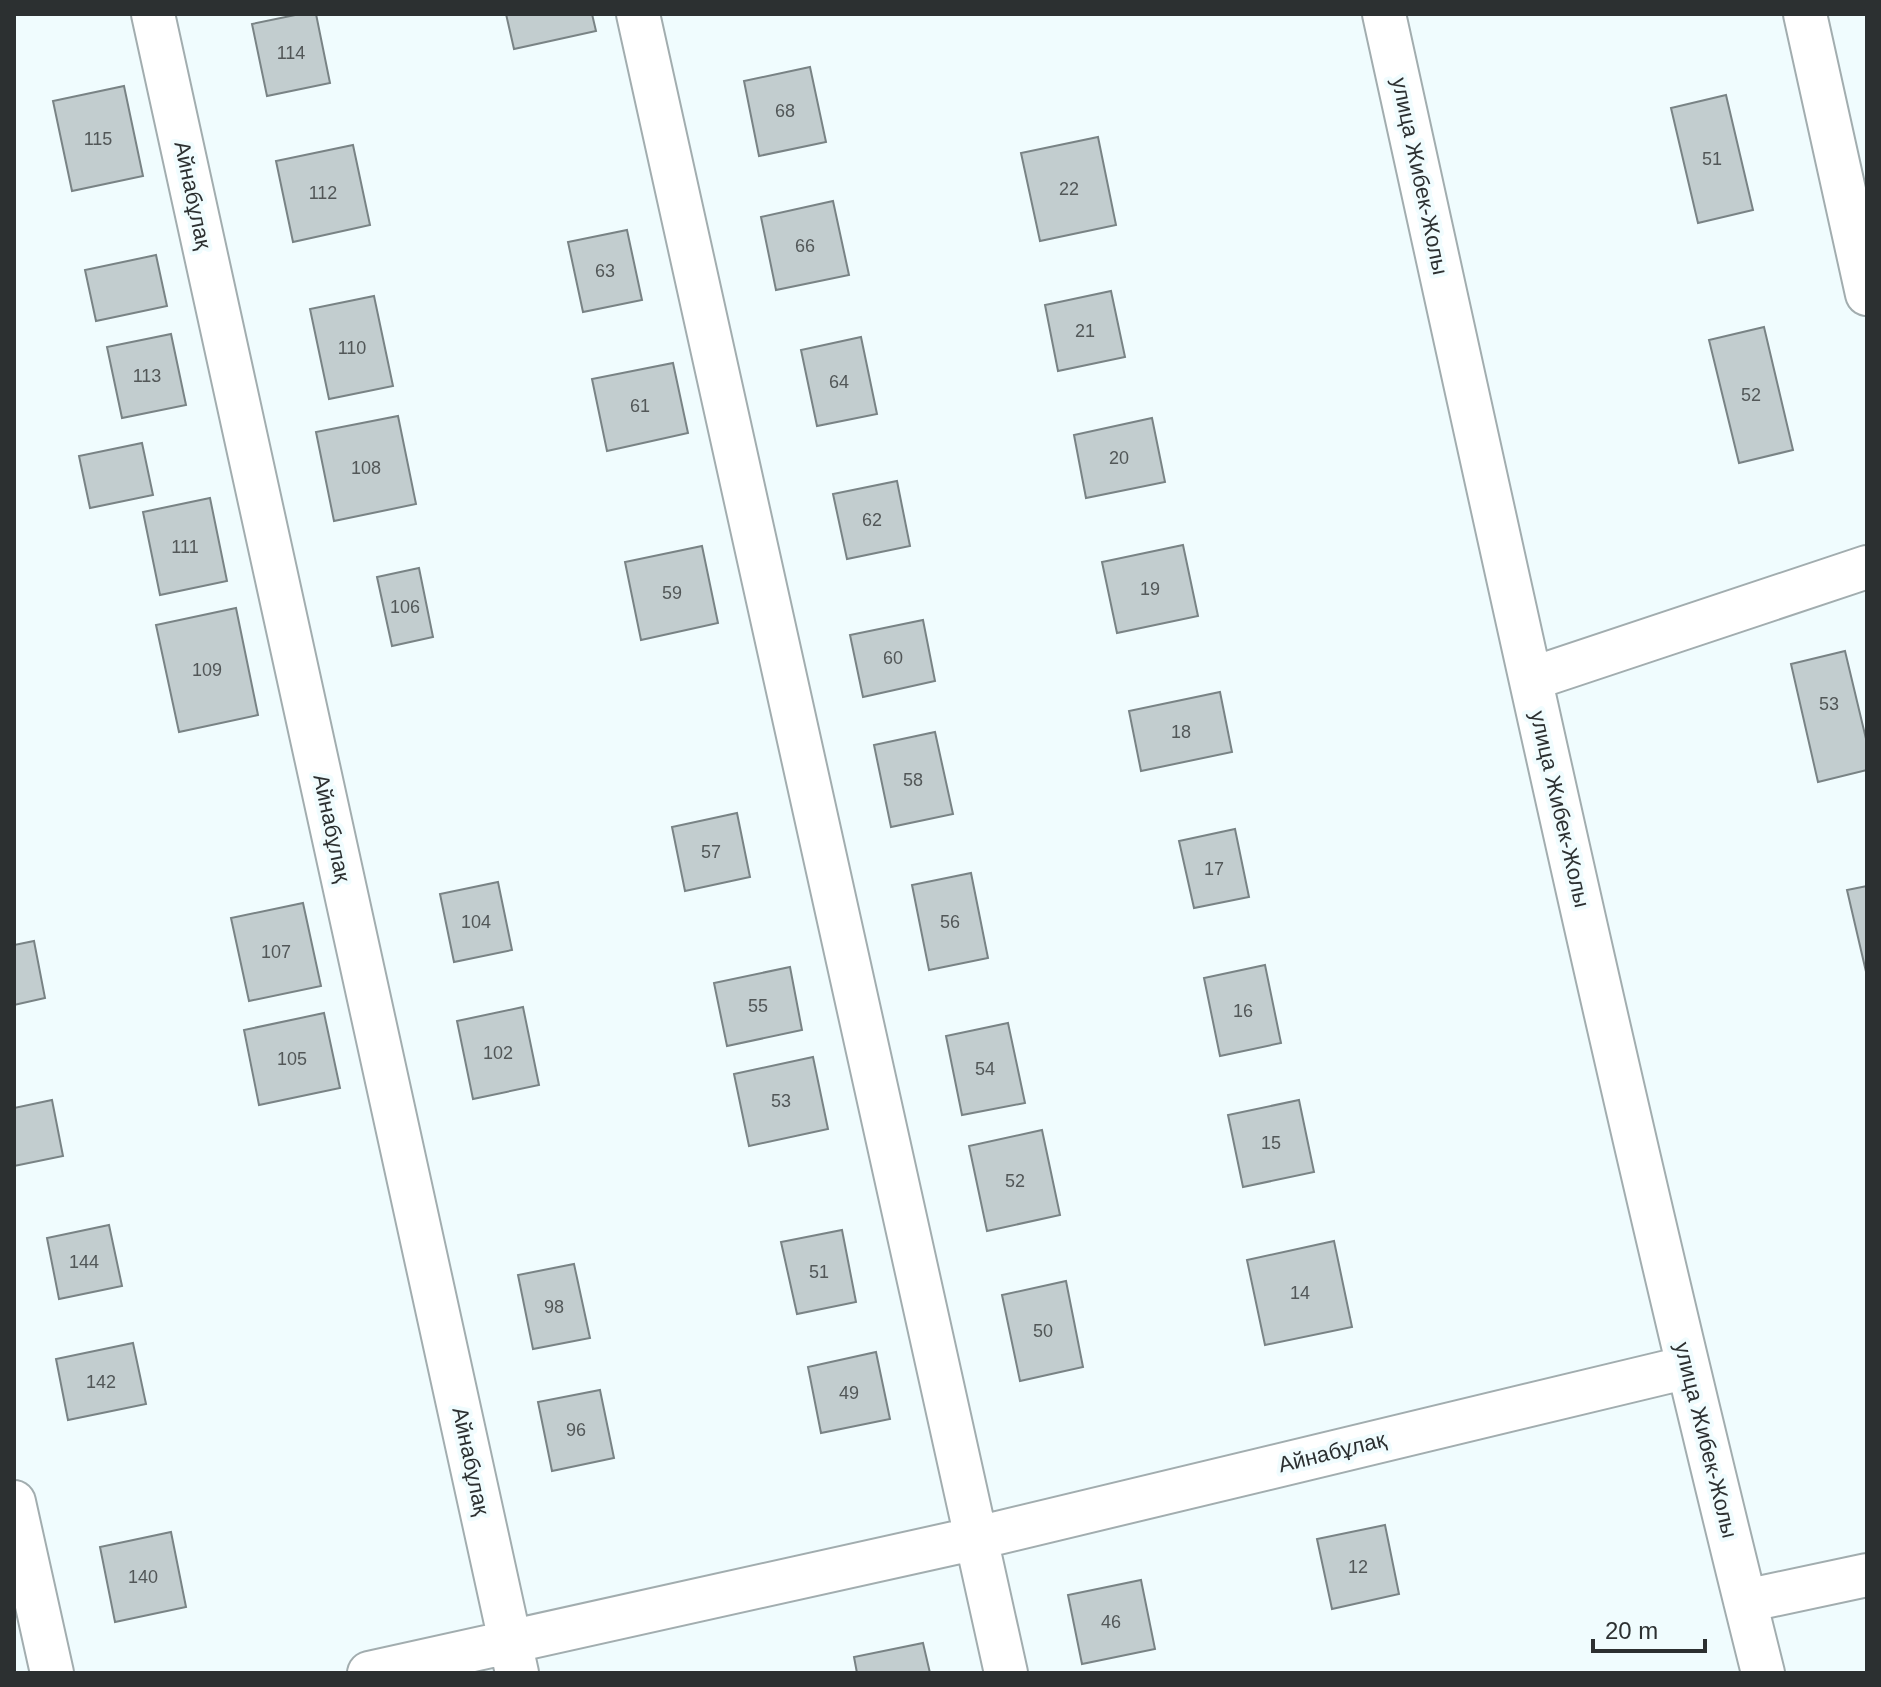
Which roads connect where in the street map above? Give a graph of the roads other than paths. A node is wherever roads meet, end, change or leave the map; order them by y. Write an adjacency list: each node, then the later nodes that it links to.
1 (153, 14): 13 (street, Айнабұлақ)
2 (638, 14): 10 (street)
3 (1384, 14): 7 (street, улица Жибек-Жолы)
4 (1805, 14): 5 (street)
5 (1867, 294)
6 (1867, 567): 7 (street)
7 (1531, 679): 8 (street, улица Жибек-Жолы)
8 (1688, 1367): 10 (street, Айнабұлақ); 12 (street, улица Жибек-Жолы)
9 (14, 1502): 14 (street)
10 (977, 1538): 13 (street, Айнабұлақ); 16 (street)
11 (1867, 1575): 12 (street)
12 (1745, 1601): 17 (street)
13 (514, 1657): 15 (street, Айнабұлақ)
14 (52, 1673)
15 (369, 1673)
16 (1006, 1673)
17 (1763, 1673)

